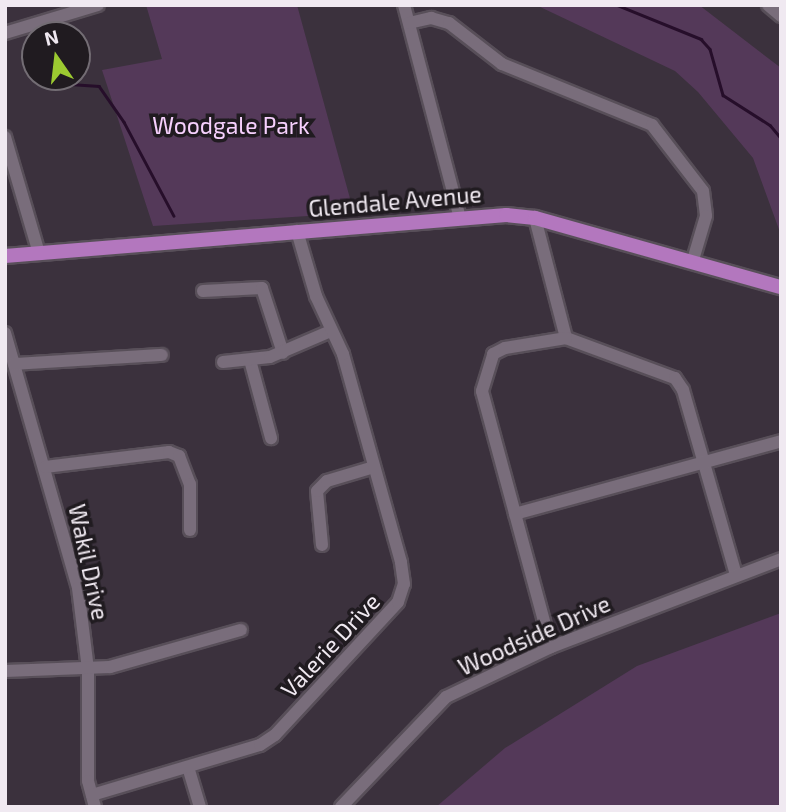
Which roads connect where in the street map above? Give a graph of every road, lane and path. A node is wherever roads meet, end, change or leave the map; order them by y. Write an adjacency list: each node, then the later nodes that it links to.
1 (404, 5): 5 (street)
2 (768, 5): 4 (street)
3 (94, 6): 6 (street)
4 (781, 16)
5 (409, 23): 8 (street); 13 (street)
6 (5, 33)
7 (5, 137): 11 (street)
8 (460, 218): 9 (main road, Glendale Avenue); 10 (main road, Glendale Avenue)
9 (535, 218): 13 (main road, Glendale Avenue); 18 (street)
10 (297, 232): 11 (main road, Glendale Avenue); 16 (street, Valerie Drive)
11 (39, 253): 12 (main road, Glendale Avenue)
12 (5, 256)
13 (694, 261): 14 (main road, Glendale Avenue)
14 (781, 287)
15 (203, 291): 19 (street)
16 (331, 331): 19 (street); 28 (street, Valerie Drive)
17 (5, 333): 23 (street, Wakil Drive)
18 (566, 338): 26 (street); 29 (street)
19 (283, 353): 21 (street)
20 (162, 355): 23 (street)
21 (250, 360): 22 (street); 24 (street)
22 (223, 362)
23 (14, 364): 27 (street, Wakil Drive)
24 (271, 438)
25 (781, 441): 26 (street)
26 (703, 461): 29 (street); 33 (street)
27 (46, 467): 30 (street); 36 (street, Wakil Drive)
28 (374, 467): 31 (street); 38 (street, Valerie Drive)
29 (515, 514): 35 (street)
30 (190, 530)
31 (322, 545)
32 (781, 559): 33 (street, Woodside Drive)
33 (736, 575): 35 (street, Woodside Drive)
34 (242, 630): 36 (street)
35 (551, 648): 41 (street, Woodside Drive)
36 (88, 670): 37 (street); 39 (street, Wakil Drive)
37 (5, 671)
38 (188, 767): 39 (street, Valerie Drive); 40 (street)
39 (93, 801)
40 (200, 807)
41 (341, 807)

